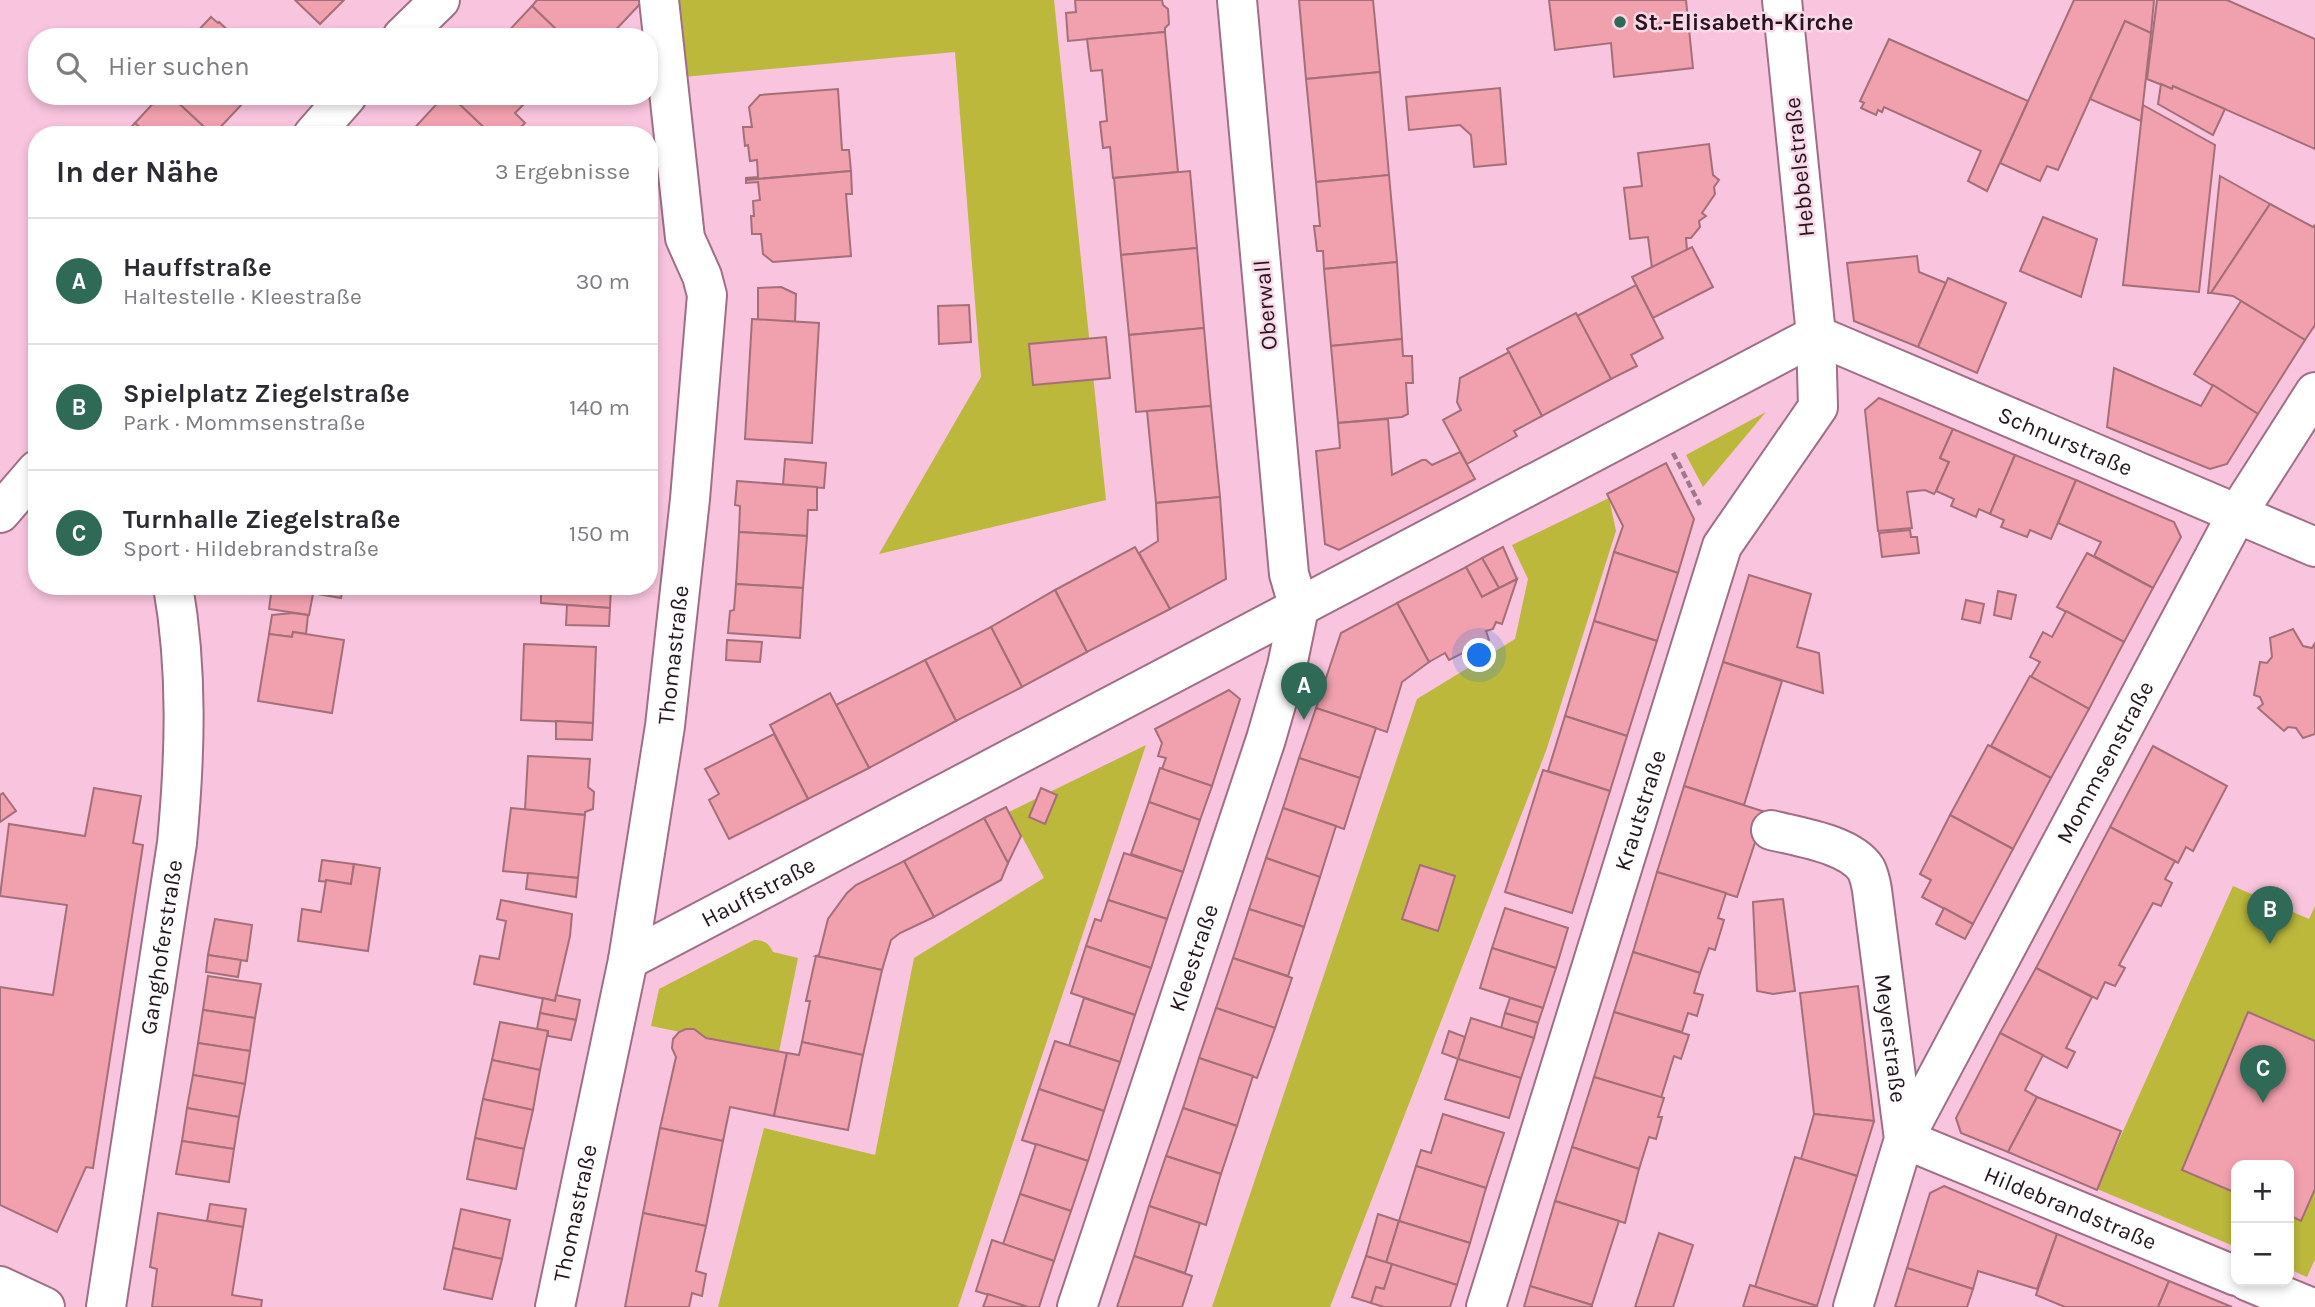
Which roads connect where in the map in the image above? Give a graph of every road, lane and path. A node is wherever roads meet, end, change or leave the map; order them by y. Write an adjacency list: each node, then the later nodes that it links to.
1 (440, 0): 5 (street)
2 (659, 0): 19 (street, Thomastraße)
3 (1237, 0): 17 (street, Oberwall)
4 (1782, 0): 8 (street, Hebbelstraße)
5 (411, 28)
6 (339, 105): 7 (street)
7 (321, 126)
8 (1816, 335): 10 (street, Hauffstraße); 13 (street, Schnurstraße); 14 (street, Krautstraße)
9 (2315, 392): 13 (street, Mommsenstraße)
10 (1656, 420): 14 (path); 17 (street, Hauffstraße)
11 (28, 480): 12 (street)
12 (0, 513)
13 (2237, 514): 15 (street, Schnurstraße); 20 (street, Mommsenstraße)
14 (1722, 545): 28 (street, Krautstraße)
15 (2315, 547)
16 (175, 595): 25 (street, Ganghoferstraße)
17 (1299, 608): 19 (street, Hauffstraße); 27 (street, Kleestraße)
18 (1771, 831): 20 (street, Meyerstraße)
19 (628, 960): 26 (street, Thomastraße)
20 (1904, 1139): 21 (street, Hildebrandstraße); 29 (street, Meyerstraße)
21 (2231, 1274)
22 (0, 1286): 24 (street)
23 (2259, 1286): 30 (street)
24 (45, 1307)
25 (106, 1307)
26 (555, 1307)
27 (1077, 1307)
28 (1486, 1307)
29 (1853, 1307)
30 (2310, 1307)

